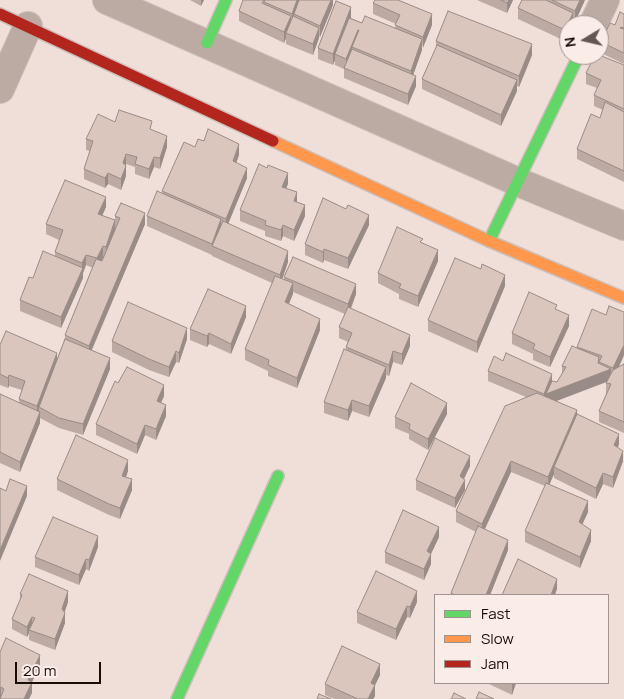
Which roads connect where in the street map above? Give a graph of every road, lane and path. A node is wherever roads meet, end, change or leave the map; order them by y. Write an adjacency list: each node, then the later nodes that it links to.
1 (107, 0): 7 (street)
2 (226, 0): 7 (street)
3 (605, 0): 5 (street)
4 (0, 14): 6 (street)
5 (598, 15)
6 (28, 26): 9 (street); 12 (street)
7 (207, 43): 10 (street)
8 (574, 65): 10 (street)
9 (0, 89)
10 (518, 182): 11 (street); 12 (street)
11 (624, 226)
12 (489, 241): 13 (street)
13 (624, 298)
14 (278, 476): 15 (street)
15 (178, 699)

